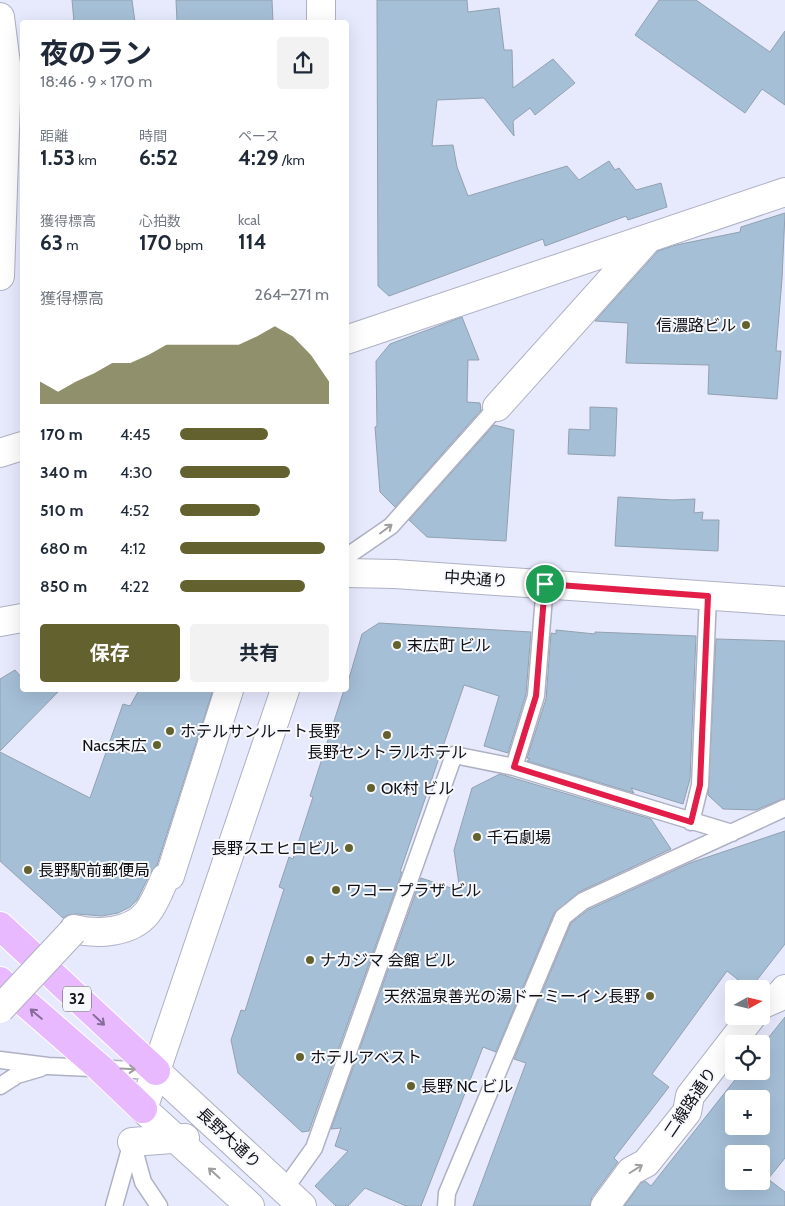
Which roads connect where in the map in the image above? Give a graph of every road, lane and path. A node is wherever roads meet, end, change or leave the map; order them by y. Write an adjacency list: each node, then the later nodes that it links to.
1 (321, 0): 3 (street)
2 (0, 18): 4 (street)
3 (321, 20)
4 (15, 71): 7 (street)
5 (785, 192): 6 (street)
6 (647, 239): 8 (street); 9 (street)
7 (0, 276)
8 (349, 339)
9 (497, 408): 12 (lane, one-way to 9)
10 (20, 447): 11 (street)
11 (0, 454)
12 (349, 555)
13 (349, 573): 14 (street, 中央通り)
14 (545, 584): 15 (street, 中央通り); 21 (lane)
15 (708, 596): 16 (street, 中央通り); 23 (lane)
16 (785, 601)
17 (20, 618): 18 (street)
18 (0, 622)
19 (228, 692): 29 (street, bridge)
20 (284, 692): 34 (street)
21 (514, 767): 23 (lane); 40 (lane)
22 (785, 808): 24 (lane)
23 (691, 822): 24 (lane)
24 (732, 833): 44 (lane)
25 (0, 926): 34 (main road, 32, one-way to 34)
26 (0, 981): 33 (main road, 32, one-way to 26)
27 (785, 989): 28 (street)
28 (770, 1001)
29 (0, 1010)
30 (745, 1025): 45 (street, 二線路通り, one-way to 30)
31 (0, 1060): 32 (lane)
32 (48, 1066): 33 (lane); 35 (lane)
33 (100, 1068): 34 (lane, one-way to 34); 36 (main road, 32)
34 (156, 1071): 36 (street); 37 (street, 長野大通り)
35 (0, 1086)
36 (143, 1109): 38 (street); 39 (lane)
37 (224, 1133): 38 (street); 40 (street, 長野大通り)
38 (176, 1139): 39 (street); 43 (street, one-way to 38)
39 (132, 1142): 41 (lane); 42 (lane)
40 (293, 1198)
41 (114, 1206)
42 (160, 1206)
43 (250, 1206)
44 (446, 1206)
45 (605, 1206)

